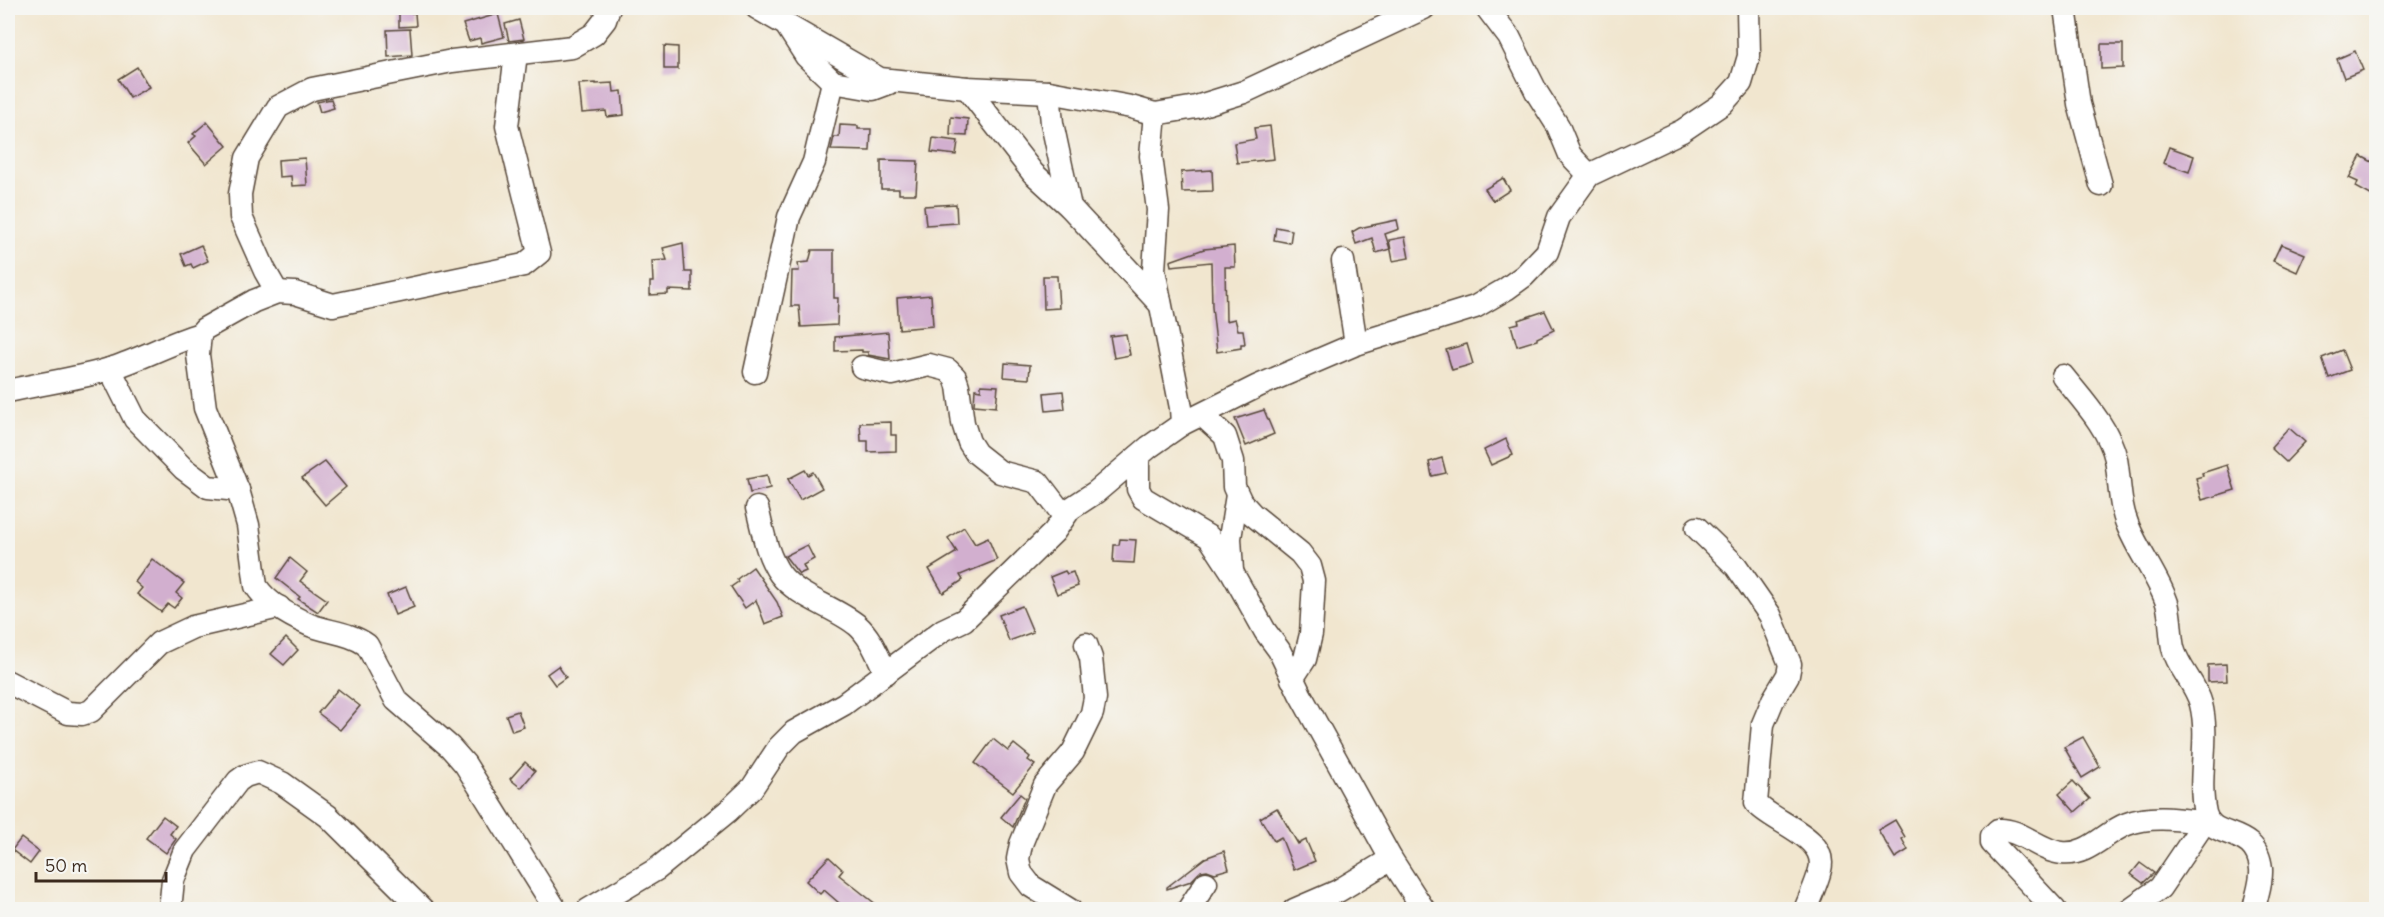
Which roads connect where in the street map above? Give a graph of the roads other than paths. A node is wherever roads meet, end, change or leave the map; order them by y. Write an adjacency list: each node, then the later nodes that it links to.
1 (609, 8): 8 (street)
2 (757, 8): 7 (street)
3 (1424, 8): 13 (street)
4 (1487, 8): 14 (street)
5 (1748, 8): 14 (street)
6 (2065, 8): 15 (street)
7 (786, 24): 9 (street); 10 (street)
8 (516, 54): 18 (street); 18 (street)
9 (833, 82): 10 (street); 24 (street)
10 (893, 82): 11 (street)
11 (967, 88): 12 (street); 16 (street)
12 (1049, 92): 13 (street); 16 (street)
13 (1155, 114): 19 (street)
14 (1589, 175): 21 (street)
15 (2101, 185)
16 (1070, 207): 19 (street)
17 (1343, 261): 21 (street)
18 (278, 292): 20 (street)
19 (1159, 303): 27 (street)
20 (200, 334): 23 (street); 29 (street)
21 (1356, 344): 27 (street)
22 (862, 367): 32 (street)
23 (110, 369): 26 (street); 29 (street)
24 (755, 372)
25 (2063, 376): 40 (street)
26 (8, 391)
27 (1192, 420): 28 (street); 30 (street)
28 (1138, 457): 32 (street); 34 (street)
29 (238, 490): 35 (street)
30 (1237, 495): 34 (street); 38 (street)
31 (757, 508): 37 (street)
32 (1064, 516): 37 (street)
33 (1697, 528): 51 (street)
34 (1232, 572): 38 (street)
35 (279, 607): 39 (street); 45 (street)
36 (1086, 644): 47 (street)
37 (886, 673): 46 (street)
38 (1292, 679): 41 (street)
39 (8, 682)
40 (2206, 823): 52 (street); 53 (street); 54 (street)
41 (1391, 860): 49 (street); 50 (street)
42 (1206, 883): 48 (street)
43 (170, 909): 44 (street)
44 (423, 909)
45 (556, 909)
46 (588, 909)
47 (1070, 909)
48 (1188, 909)
49 (1294, 909)
50 (1424, 909)
51 (1805, 909)
52 (2055, 909)
53 (2129, 909)
54 (2254, 909)

